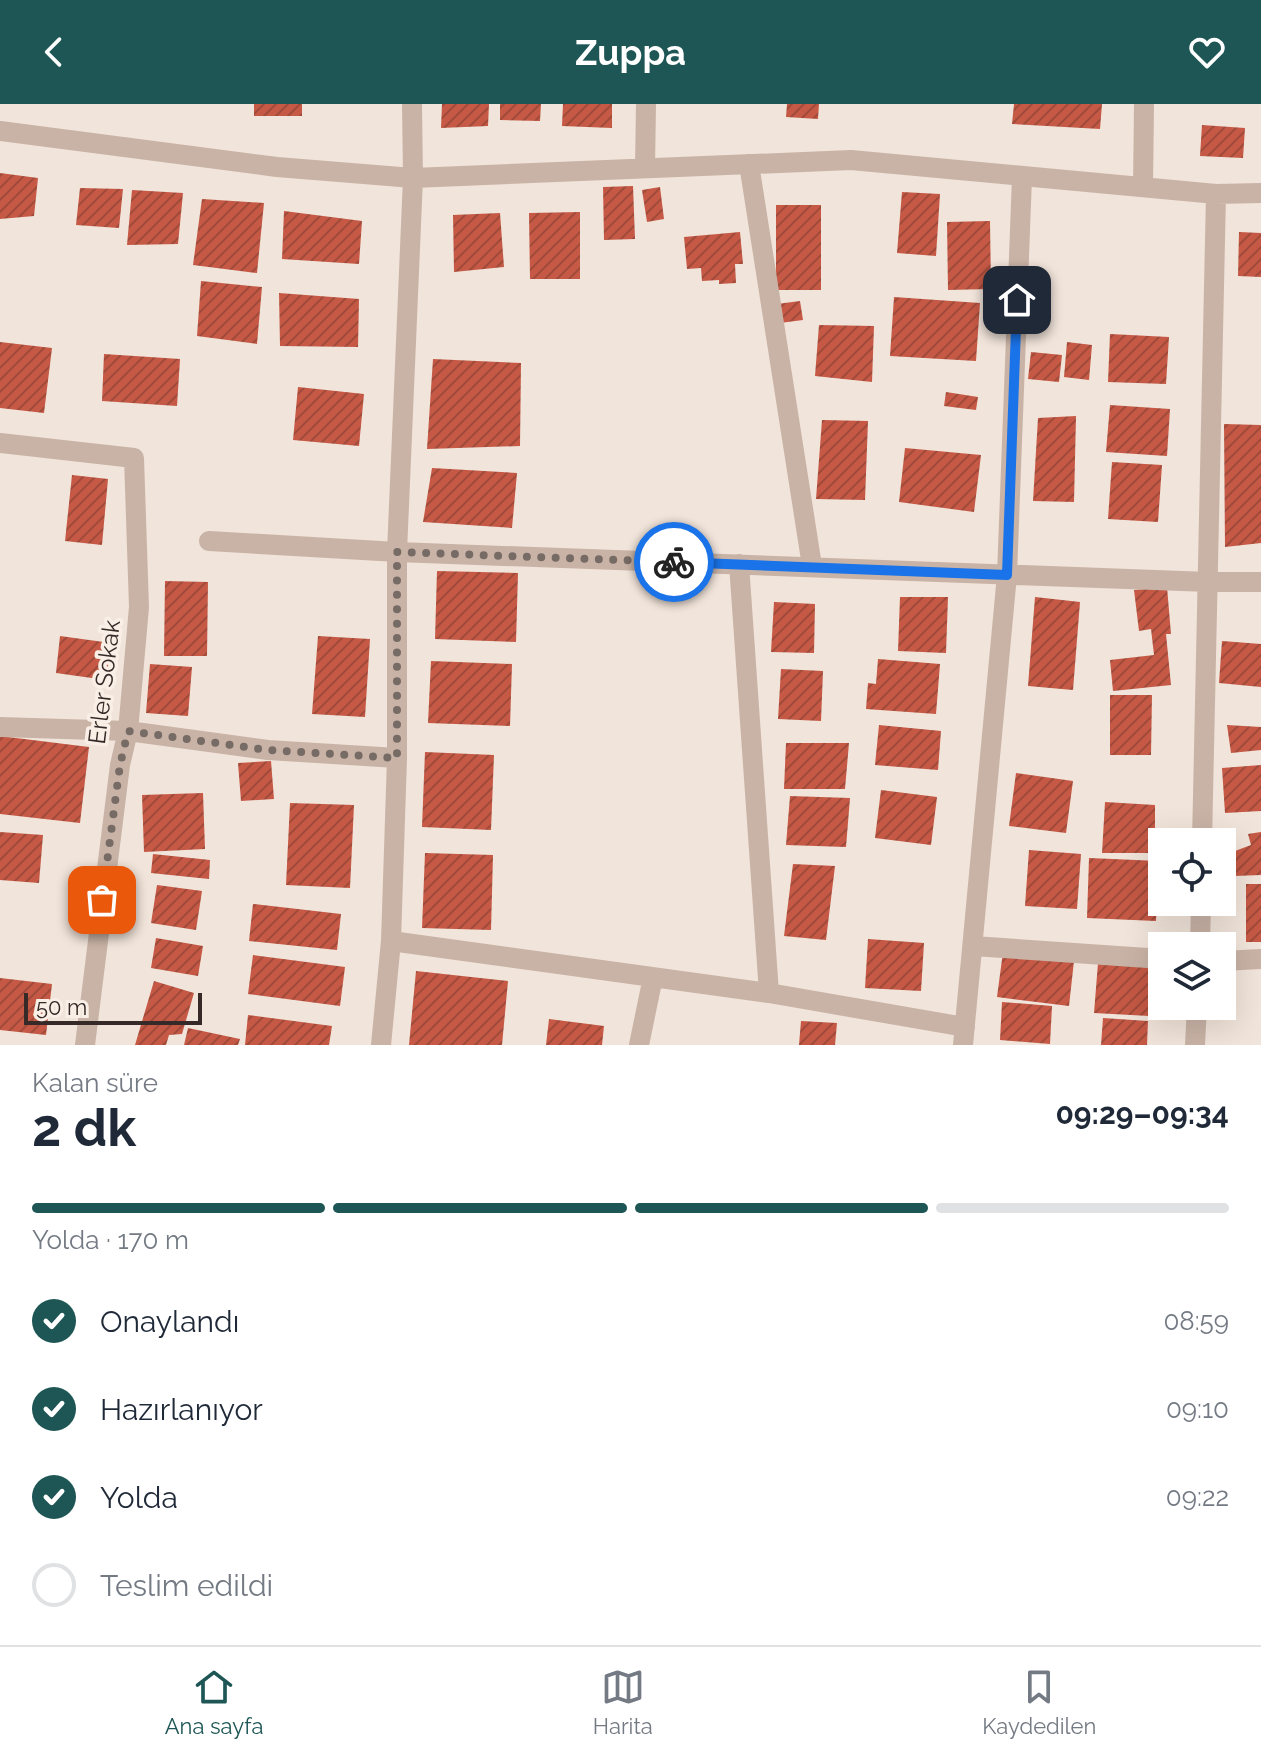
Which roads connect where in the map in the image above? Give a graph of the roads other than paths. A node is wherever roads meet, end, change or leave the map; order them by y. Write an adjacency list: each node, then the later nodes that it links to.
1 (412, 104): 8 (street)
2 (646, 104): 6 (street)
3 (1144, 104): 9 (street)
4 (0, 131): 8 (street)
5 (749, 164): 6 (street); 7 (street); 16 (street)
6 (645, 168): 8 (street)
7 (1022, 177): 9 (street); 17 (street)
8 (413, 178): 14 (street)
9 (1143, 187): 11 (street)
10 (1261, 193): 11 (street)
11 (1216, 194): 18 (street)
12 (0, 443): 21 (street, Erler Sokak)
13 (209, 541): 14 (street)
14 (397, 552): 15 (street); 22 (street)
15 (739, 564): 16 (street); 30 (street)
16 (812, 566): 17 (street)
17 (1007, 575): 18 (street); 25 (street)
18 (1209, 582): 19 (street); 23 (street)
19 (1261, 582)
20 (0, 727): 21 (street)
21 (128, 731): 22 (street); 33 (street, Erler Sokak)
22 (397, 758): 24 (street)
23 (1202, 828)
24 (391, 941): 29 (street); 34 (street)
25 (973, 946): 26 (street); 32 (street)
26 (1148, 958)
27 (1261, 959): 28 (street)
28 (1236, 960)
29 (653, 977): 30 (street); 35 (street)
30 (769, 993): 32 (street)
31 (1196, 1020): 36 (street)
32 (964, 1036)
33 (85, 1045)
34 (381, 1045)
35 (639, 1045)
36 (1195, 1045)

